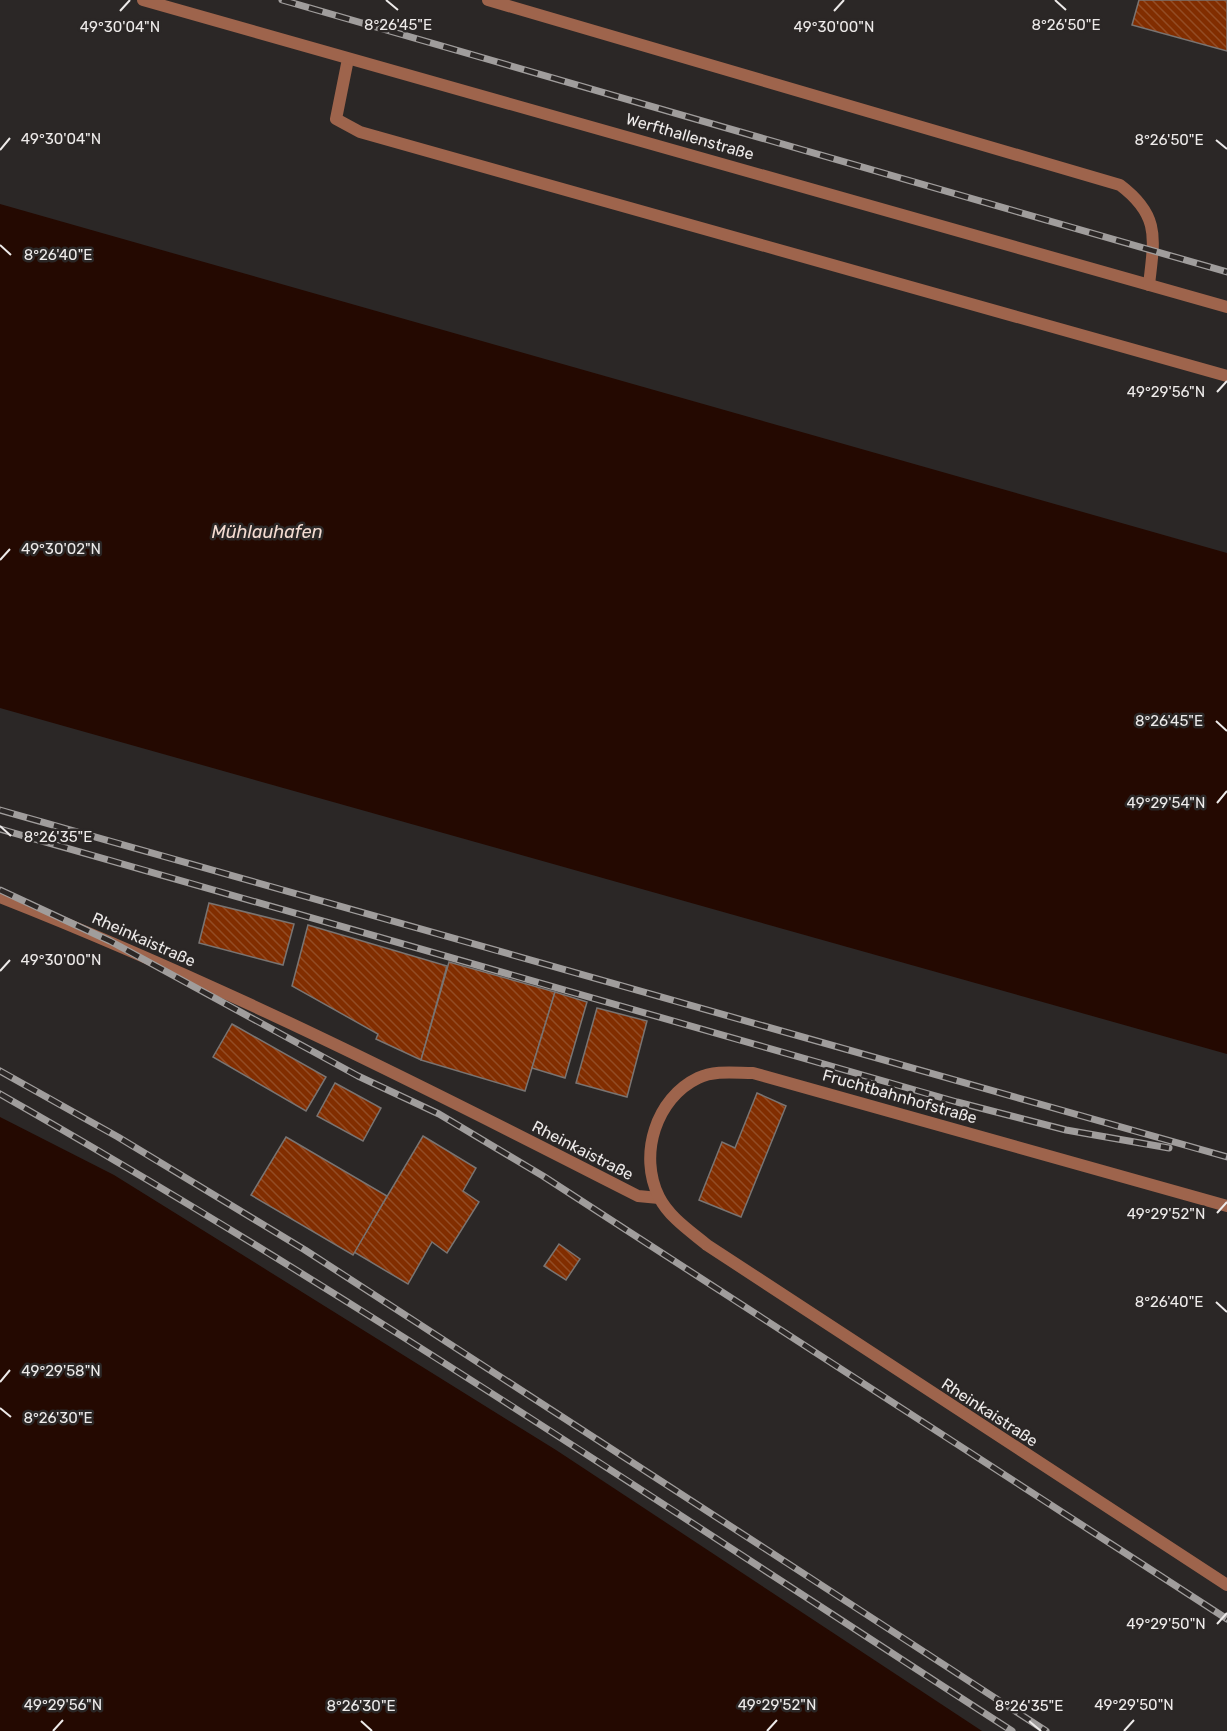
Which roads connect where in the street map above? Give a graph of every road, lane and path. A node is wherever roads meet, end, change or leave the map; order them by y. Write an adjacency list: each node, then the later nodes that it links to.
1 (143, 0): 3 (street, Werfthallenstraße)
2 (488, 0): 4 (street)
3 (348, 59): 4 (street, Werfthallenstraße); 6 (street)
4 (1149, 285): 5 (street, Werfthallenstraße)
5 (1227, 307)
6 (1227, 376)
7 (0, 897): 8 (street, Rheinkaistraße)
8 (659, 1198): 9 (street, Fruchtbahnhofstraße); 10 (street, Rheinkaistraße)
9 (1227, 1206)
10 (1227, 1585)

